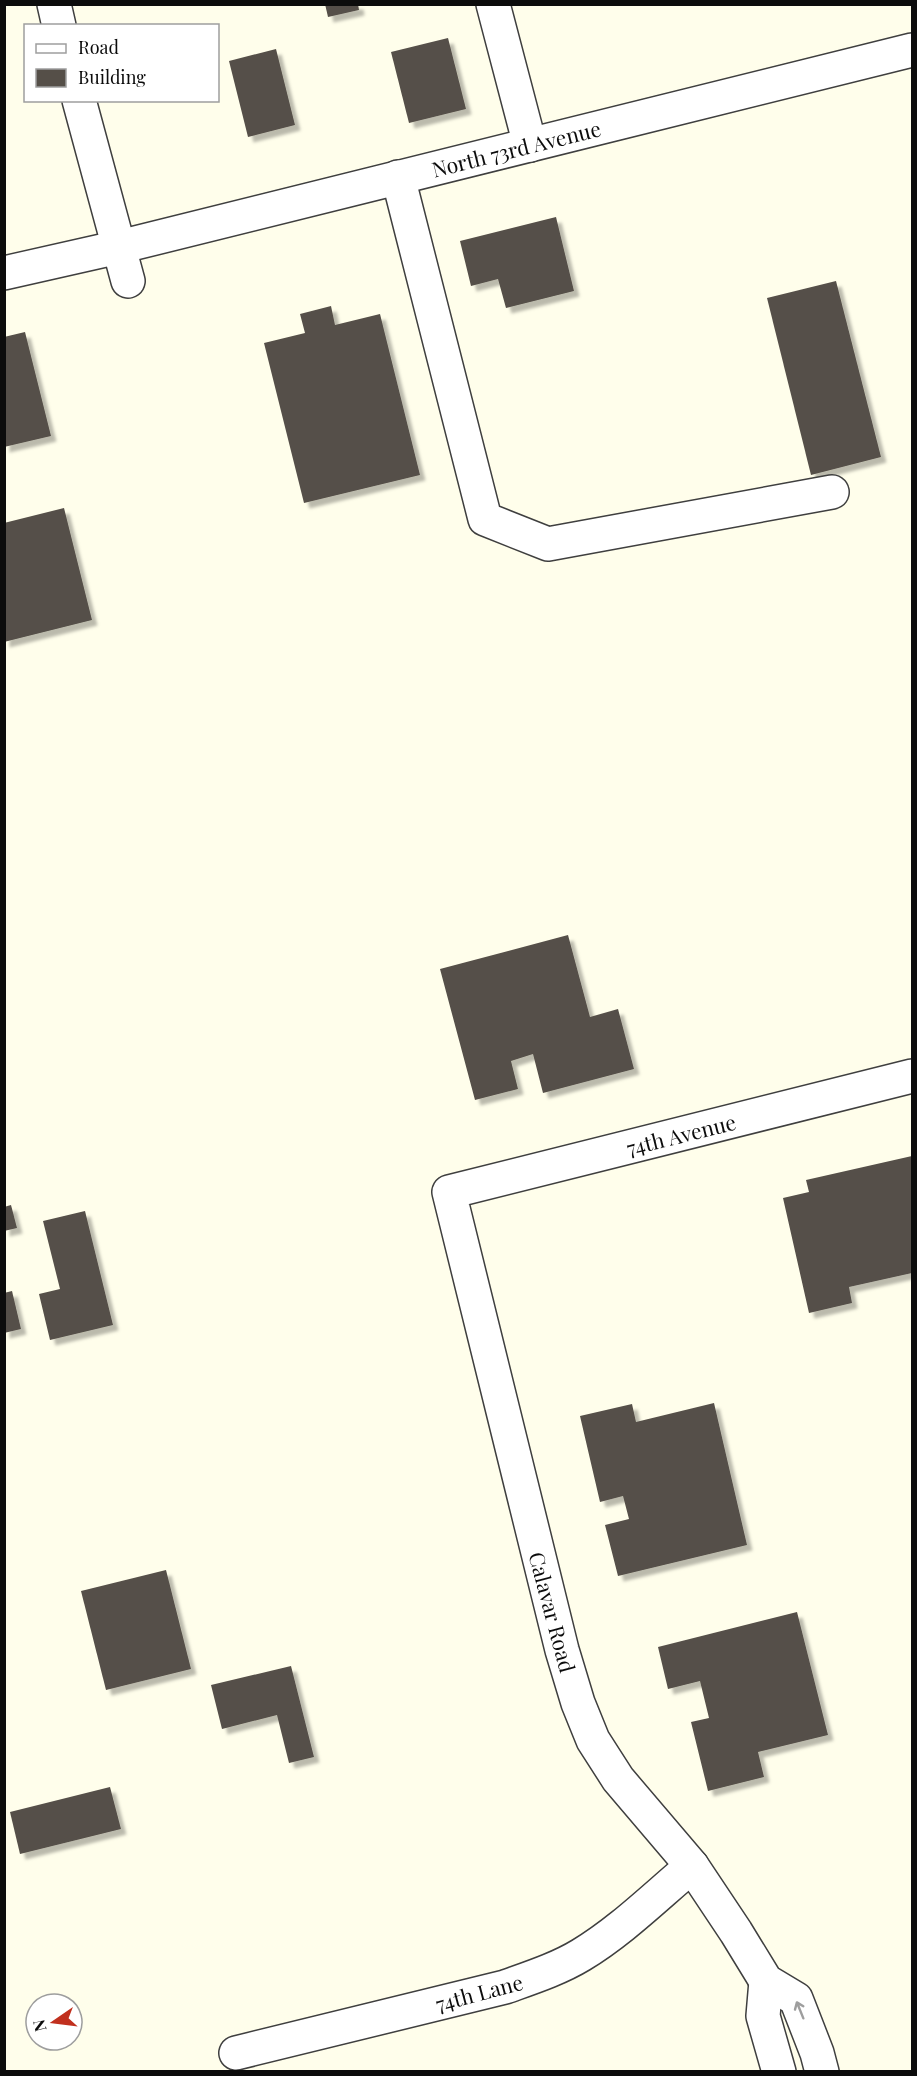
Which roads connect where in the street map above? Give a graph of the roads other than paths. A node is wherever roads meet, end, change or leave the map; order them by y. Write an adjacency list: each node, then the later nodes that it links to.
1 (54, 4): 3 (street)
2 (493, 4): 6 (street)
3 (59, 24)
4 (912, 50): 6 (street, North 73rd Avenue)
5 (80, 102): 8 (street)
6 (530, 145): 7 (street, North 73rd Avenue)
7 (398, 177): 8 (street, North 73rd Avenue); 11 (street)
8 (119, 247): 9 (street, North 73rd Avenue); 10 (street)
9 (4, 273)
10 (128, 281)
11 (832, 492)
12 (912, 1076): 13 (street, 74th Avenue)
13 (449, 1192): 14 (street, Calavar Road)
14 (692, 1866): 15 (street, Calavar Road); 16 (street, 74th Lane)
15 (766, 1981): 17 (street); 18 (street, Calavar Road, one-way to 15)
16 (236, 2054)
17 (779, 2072)
18 (822, 2072)

